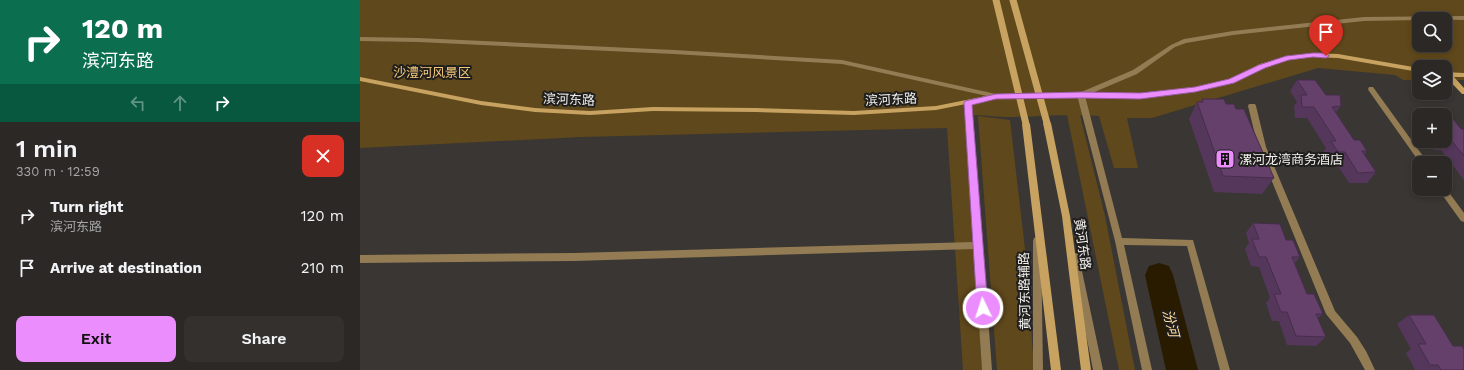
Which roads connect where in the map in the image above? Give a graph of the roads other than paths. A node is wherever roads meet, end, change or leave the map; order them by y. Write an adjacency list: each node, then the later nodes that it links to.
1 (996, 0): 18 (street, bridge)
2 (1014, 0): 19 (street, 黄河东路, bridge)
3 (1464, 18): 12 (street)
4 (360, 40): 13 (street)
5 (1412, 69): 12 (street, 滨河东路)
6 (1452, 74): 7 (street)
7 (1464, 75)
8 (360, 79): 14 (street, 滨河东路)
9 (1452, 80): 11 (street)
10 (1371, 89): 16 (street)
11 (1464, 92)
12 (1081, 95): 13 (street, 滨河东路); 21 (street)
13 (996, 96): 14 (street, 滨河东路)
14 (968, 103): 22 (street)
15 (1252, 106): 31 (street)
16 (1419, 156)
17 (1447, 196): 20 (street)
18 (1037, 212): 25 (street, 黄河东路辅路); 26 (street)
19 (1066, 216): 27 (street, 黄河东路); 28 (street)
20 (1464, 219)
21 (1119, 241): 29 (street); 30 (street)
22 (978, 245): 23 (street); 24 (street)
23 (360, 259)
24 (987, 370)
25 (1038, 370)
26 (1056, 370)
27 (1086, 370)
28 (1098, 370)
29 (1148, 370)
30 (1225, 370)
31 (1370, 370)

